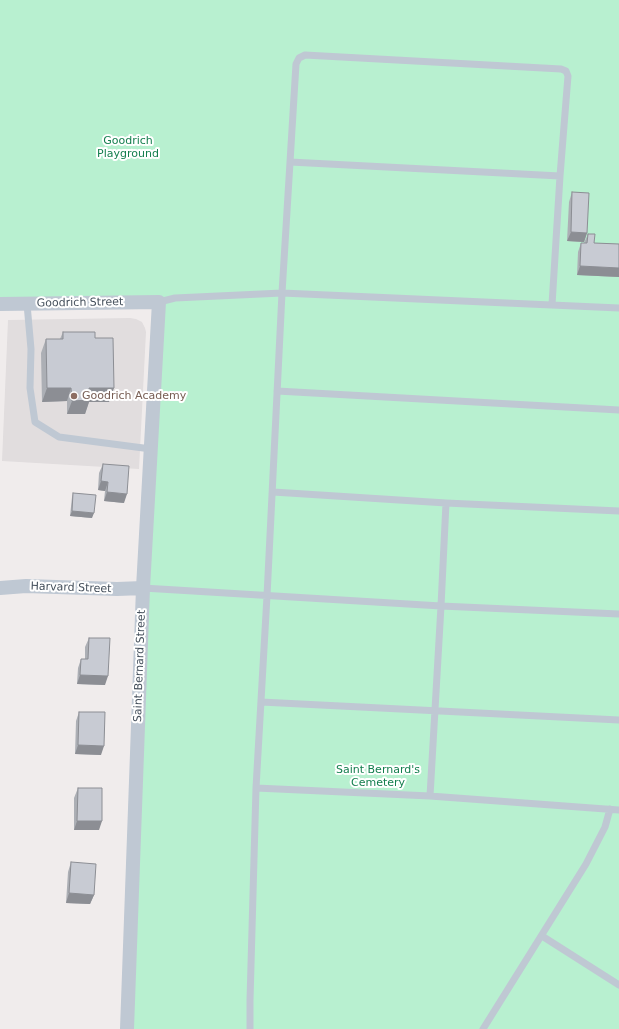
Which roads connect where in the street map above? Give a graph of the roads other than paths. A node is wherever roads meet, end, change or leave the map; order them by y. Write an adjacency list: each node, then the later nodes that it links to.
1 (290, 162): 2 (lane); 2 (lane); 3 (lane)
2 (560, 176): 7 (lane)
3 (282, 293): 4 (lane); 7 (lane); 9 (lane)
4 (159, 302): 6 (street, Goodrich Street); 11 (street, Saint Bernard Street)
5 (0, 304): 6 (street, Goodrich Street)
6 (27, 304): 11 (lane)
7 (552, 305): 8 (lane)
8 (619, 308)
9 (277, 391): 10 (lane); 12 (lane)
10 (619, 410)
11 (151, 450): 16 (street, Saint Bernard Street)
12 (273, 492): 13 (lane); 17 (lane)
13 (446, 503): 14 (lane); 18 (lane)
14 (619, 511)
15 (0, 588): 16 (street, Harvard Street)
16 (143, 588): 17 (lane); 29 (street, Saint Bernard Street)
17 (267, 596): 18 (lane); 20 (lane)
18 (441, 606): 19 (lane); 21 (lane)
19 (619, 614)
20 (261, 702): 21 (lane); 23 (lane)
21 (435, 710): 22 (lane); 24 (lane)
22 (619, 720)
23 (256, 788): 24 (lane); 30 (lane)
24 (430, 796): 25 (lane)
25 (610, 809): 26 (lane); 27 (lane)
26 (619, 810)
27 (542, 936): 28 (lane); 31 (lane)
28 (619, 985)
29 (127, 1029)
30 (250, 1029)
31 (483, 1029)

